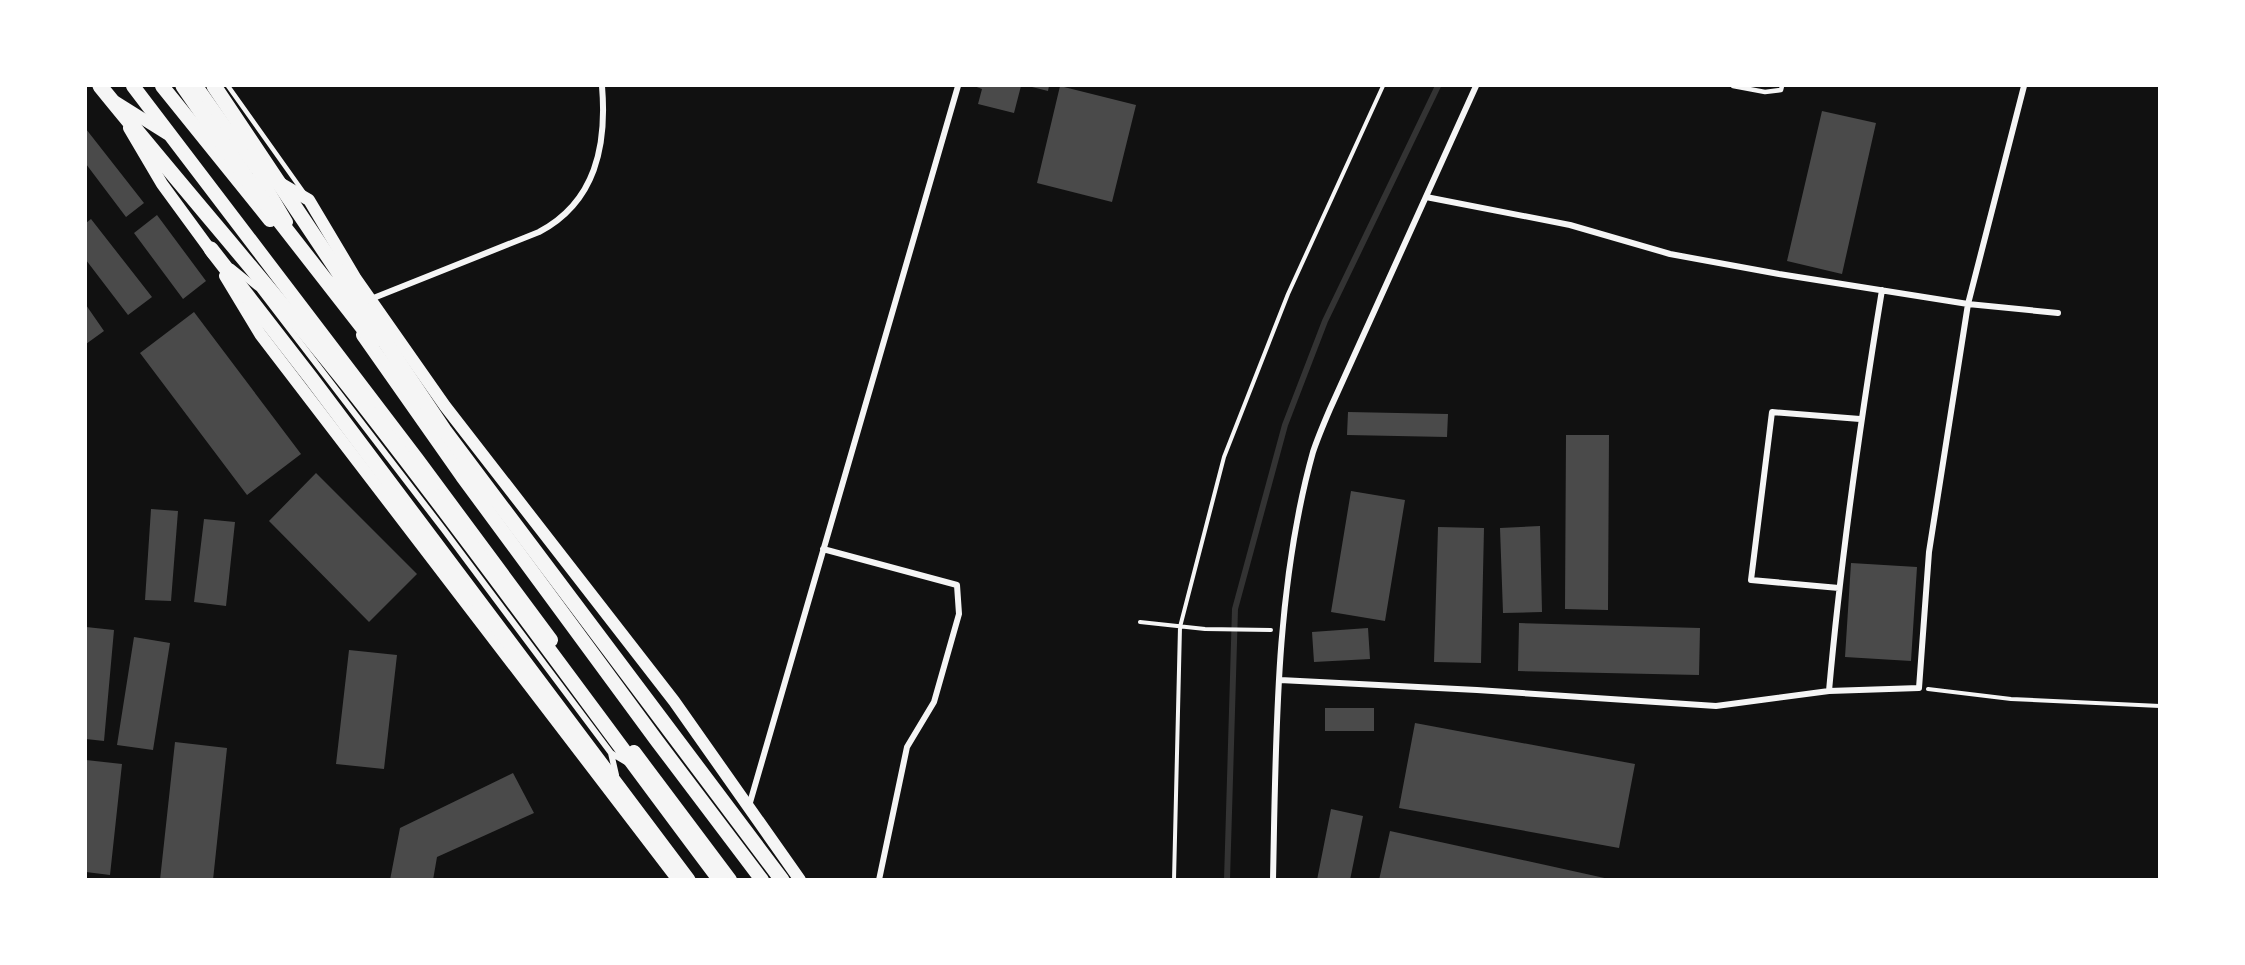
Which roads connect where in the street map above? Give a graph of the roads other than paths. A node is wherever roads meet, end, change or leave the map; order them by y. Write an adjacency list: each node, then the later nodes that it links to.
1 (100, 86): 45 (highway)
2 (105, 86): 15 (main road)
3 (133, 86): 17 (main road)
4 (162, 86): 18 (main road)
5 (183, 86): 32 (highway)
6 (197, 86): 16 (main road)
7 (214, 86): 32 (highway)
8 (228, 86): 21 (lane)
9 (602, 86): 27 (street)
10 (958, 86): 35 (street)
11 (1476, 86): 20 (street)
12 (1732, 86): 13 (lane)
13 (1782, 86)
14 (2024, 86): 28 (street)
15 (115, 101): 17 (main road); 23 (main road)
16 (231, 135): 18 (street); 19 (main road)
17 (170, 136): 22 (main road)
18 (212, 149): 24 (main road)
19 (256, 169): 21 (main road); 24 (main road)
20 (1426, 197): 26 (street); 37 (street)
21 (309, 200): 27 (main road)
22 (247, 235): 25 (street); 40 (main road)
23 (211, 249): 25 (street); 42 (main road); 44 (highway)
24 (322, 283): 30 (main road); 33 (main road)
25 (259, 289): 39 (street)
26 (1882, 290): 28 (street); 31 (street)
27 (370, 299): 30 (main road)
28 (1968, 304): 29 (street); 38 (street)
29 (2058, 314)
30 (445, 406): 34 (main road)
31 (1860, 419): 36 (street); 36 (street)
32 (444, 430): 48 (highway)
33 (462, 476): 34 (main road); 47 (main road)
34 (511, 492): 41 (main road)
35 (824, 549): 41 (street); 50 (street)
36 (1839, 588): 38 (street)
37 (1280, 680): 38 (street); 51 (street)
38 (1829, 692)
39 (611, 753): 40 (street); 42 (street)
40 (655, 780): 46 (main road)
41 (749, 806): 49 (main road)
42 (624, 811): 43 (main road)
43 (678, 879)
44 (688, 879)
45 (720, 879)
46 (730, 879)
47 (762, 879)
48 (782, 879)
49 (800, 879)
50 (879, 879)
51 (1273, 879)

